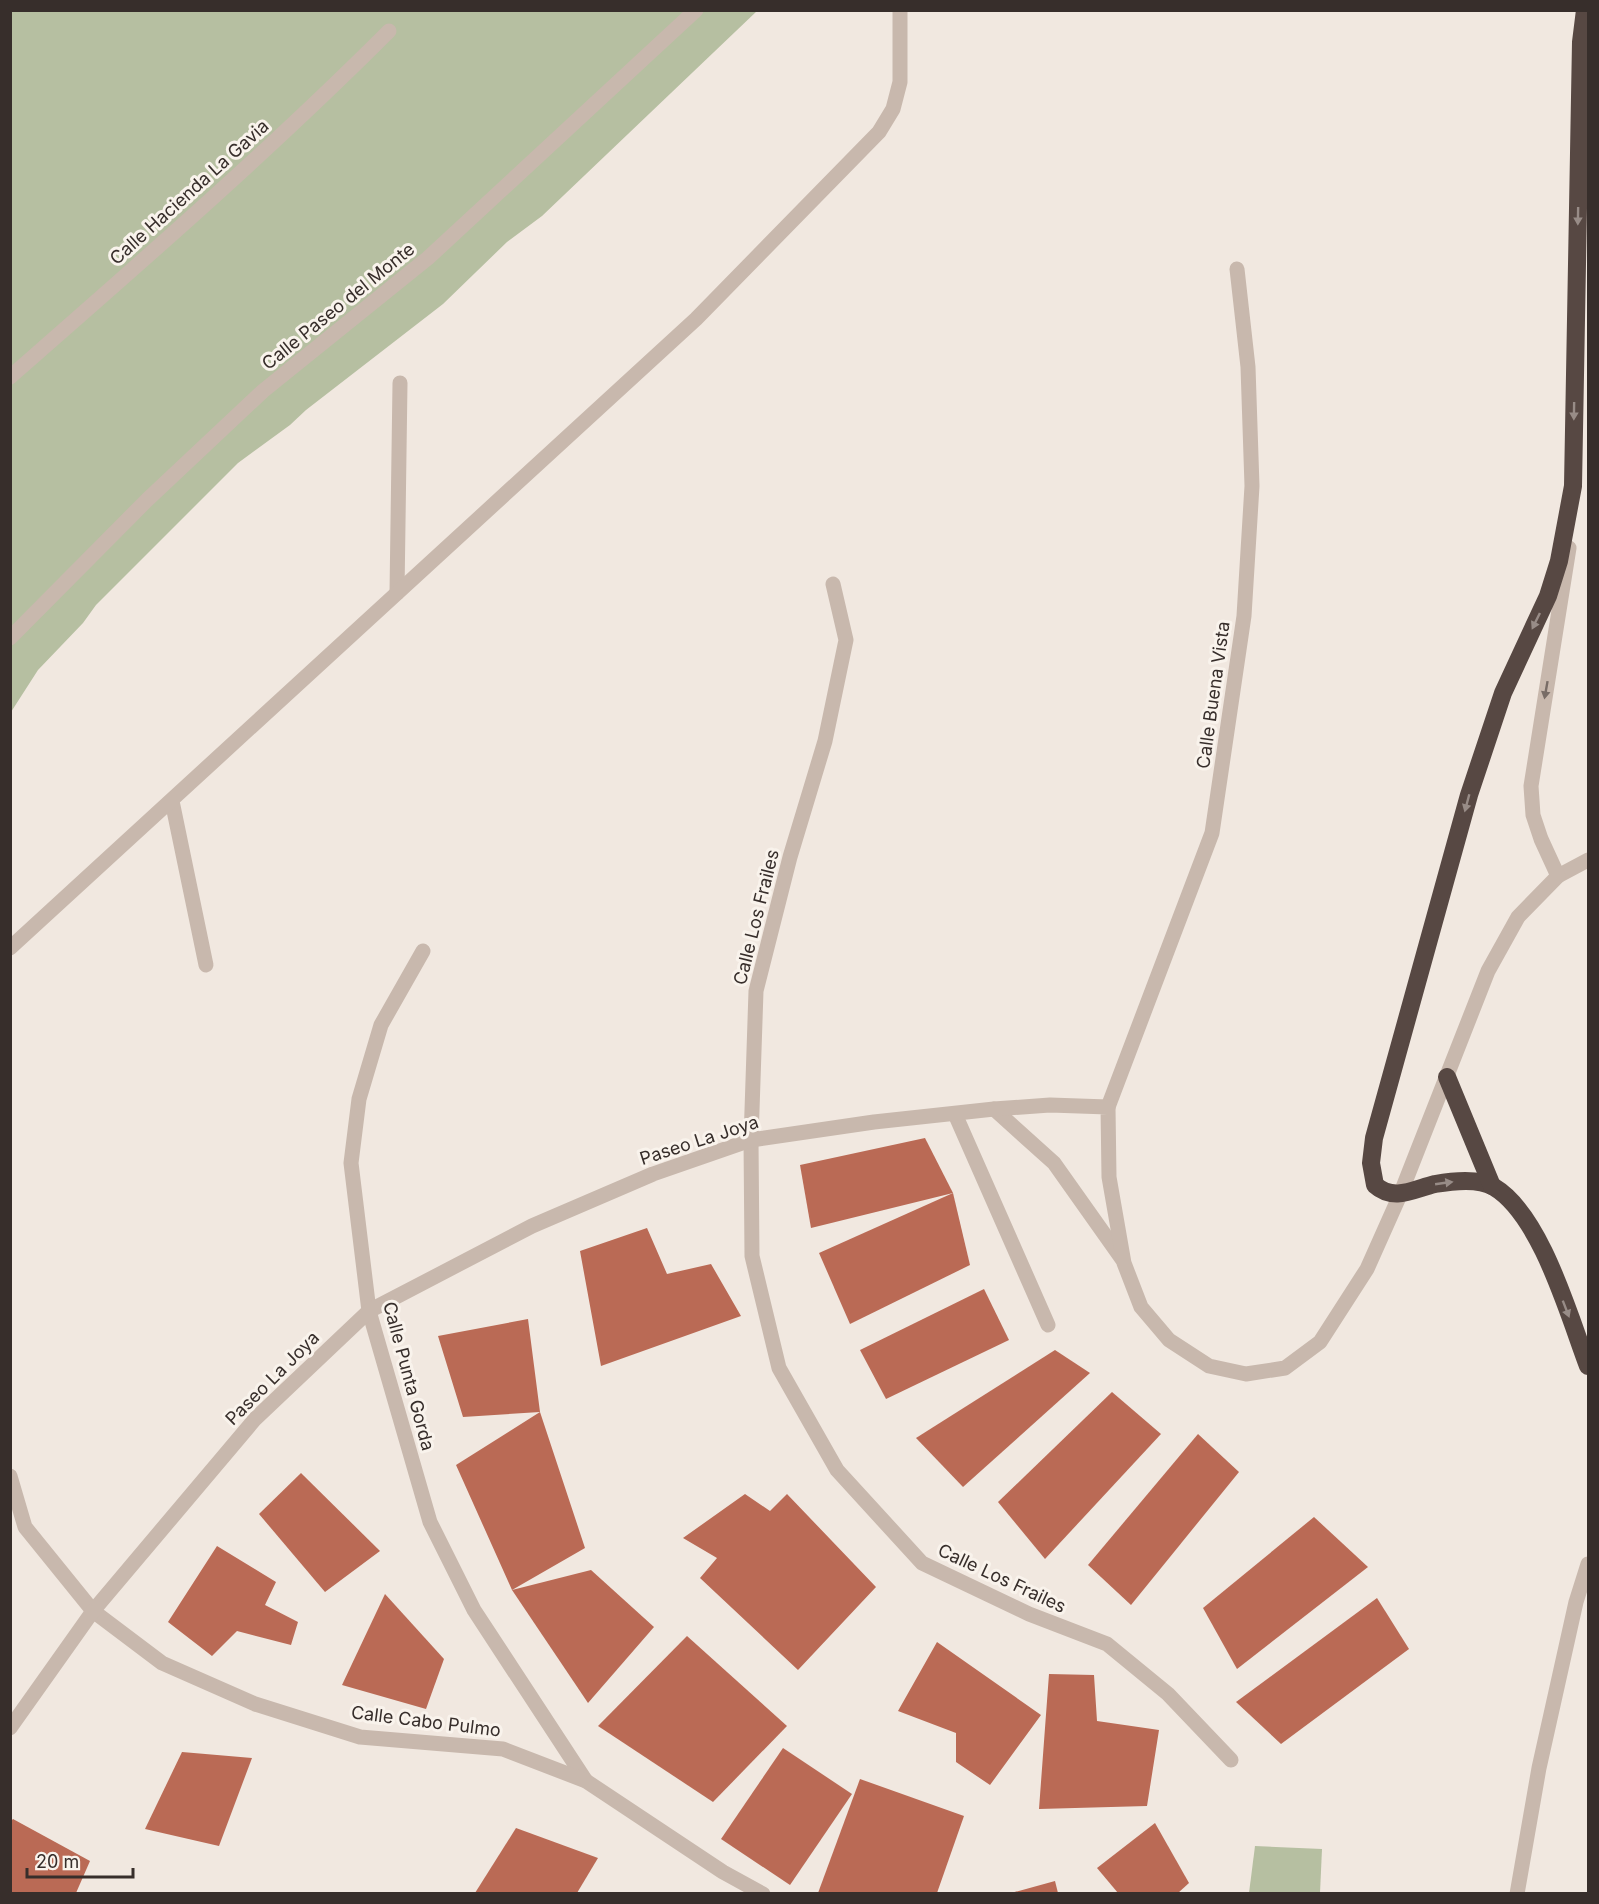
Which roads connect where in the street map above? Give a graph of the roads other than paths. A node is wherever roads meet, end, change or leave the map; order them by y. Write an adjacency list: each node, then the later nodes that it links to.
1 (696, 10): 11 (street, Calle Paseo del Monte)
2 (900, 10): 10 (street)
3 (1585, 10): 8 (highway, one-way to 8)
4 (389, 31): 6 (street, Calle Hacienda La Gavia)
5 (1237, 269): 19 (street, Calle Buena Vista)
6 (10, 377)
7 (400, 383): 10 (street)
8 (1573, 486): 14 (street, one-way to 14); 24 (highway, one-way to 24)
9 (833, 585): 22 (street, Calle Los Frailes)
10 (396, 593): 12 (street)
11 (10, 638)
12 (172, 801): 15 (street); 17 (street)
13 (1588, 860): 14 (street)
14 (1558, 876): 18 (street)
15 (10, 948)
16 (423, 951): 26 (street, Calle Punta Gorda)
17 (206, 965)
18 (1447, 1077): 23 (highway); 24 (street)
19 (1108, 1107): 20 (street, Paseo La Joya); 25 (street)
20 (994, 1109): 21 (street, Paseo La Joya); 25 (street)
21 (955, 1114): 22 (street, Paseo La Joya); 27 (street)
22 (751, 1140): 26 (street, Paseo La Joya); 33 (street, Calle Los Frailes)
23 (1492, 1186): 24 (highway, one-way to 23); 28 (highway, one-way to 28)
24 (1400, 1195): 25 (street)
25 (1124, 1263)
26 (369, 1311): 31 (street, Paseo La Joya); 34 (street, Calle Punta Gorda)
27 (1048, 1325)
28 (1588, 1366)
29 (10, 1476): 31 (street, Calle Cabo Pulmo)
30 (1588, 1564): 36 (street)
31 (93, 1611): 32 (street, Paseo La Joya); 34 (street, Calle Cabo Pulmo)
32 (10, 1728)
33 (1231, 1760)
34 (586, 1781): 35 (street, Calle Cabo Pulmo)
35 (763, 1893)
36 (1517, 1893)

